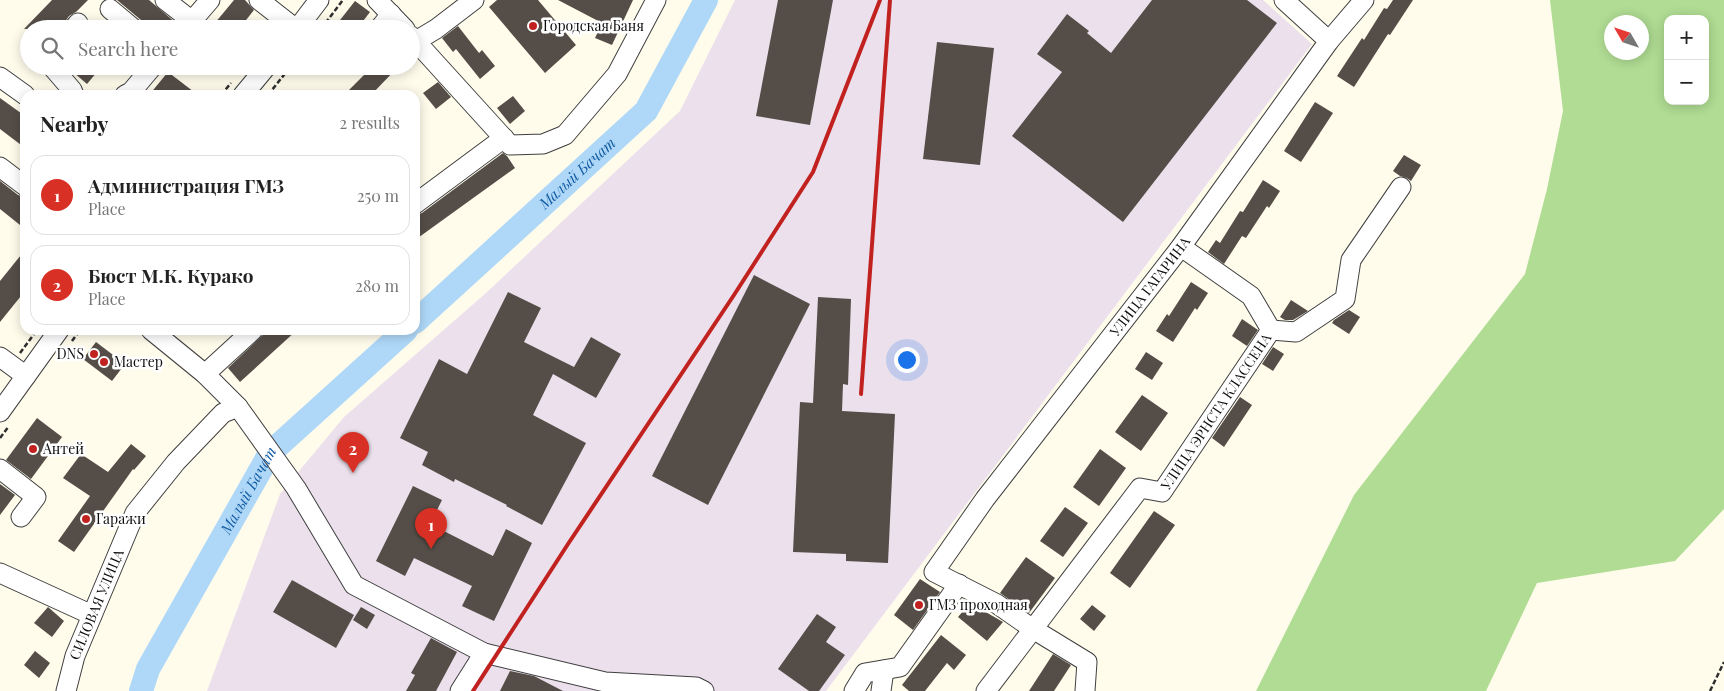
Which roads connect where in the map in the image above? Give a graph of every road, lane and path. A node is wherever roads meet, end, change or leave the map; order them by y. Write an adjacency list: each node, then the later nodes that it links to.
1 (165, 0): 13 (street)
2 (210, 0): 14 (street)
3 (259, 0): 15 (street)
4 (319, 0): 16 (street)
5 (343, 0): 17 (path)
6 (377, 0): 18 (street)
7 (474, 0): 19 (street)
8 (656, 0): 32 (street)
9 (1284, 0): 20 (street)
10 (1364, 0): 20 (street, УЛИЦА ГАГАРИНА)
11 (110, 9): 12 (street)
12 (123, 20)
13 (184, 20)
14 (193, 20)
15 (290, 20)
16 (306, 20)
17 (328, 20)
18 (384, 20)
19 (420, 33)
20 (1329, 42): 37 (street, УЛИЦА ГАГАРИНА)
21 (420, 45): 32 (street)
22 (60, 75): 27 (street)
23 (145, 75): 28 (street)
24 (260, 75): 29 (street)
25 (284, 75): 30 (path)
26 (0, 77): 31 (street)
27 (72, 90)
28 (133, 90)
29 (248, 90)
30 (272, 90)
31 (20, 91)
32 (504, 138): 36 (street)
33 (0, 167): 34 (street)
34 (20, 182)
35 (1401, 187): 38 (street)
36 (420, 200)
37 (1180, 248): 38 (street, УЛИЦА ЭРНСТА КЛАССЕНА); 50 (street, УЛИЦА ГАГАРИНА)
38 (1271, 330): 52 (street, УЛИЦА ЭРНСТА КЛАССЕНА)
39 (55, 335): 44 (street)
40 (157, 335): 43 (street)
41 (248, 335): 43 (street)
42 (0, 357): 44 (street)
43 (205, 374): 45 (street)
44 (26, 376): 46 (street)
45 (238, 407): 51 (street, СИЛОВАЯ УЛИЦА); 53 (street)
46 (0, 412)
47 (0, 469): 48 (street)
48 (21, 517)
49 (1, 576): 51 (street)
50 (959, 584): 52 (street); 55 (street)
51 (92, 615): 56 (street, СИЛОВАЯ УЛИЦА)
52 (1033, 629): 61 (street, УЛИЦА ЭРНСТА КЛАССЕНА); 62 (street)
53 (484, 653): 57 (street); 58 (street)
54 (1724, 662): 63 (path)
55 (884, 670): 59 (street); 60 (street)
56 (66, 691)
57 (460, 691)
58 (704, 691)
59 (854, 691)
60 (881, 691)
61 (987, 691)
62 (1086, 691)
63 (1710, 691)

